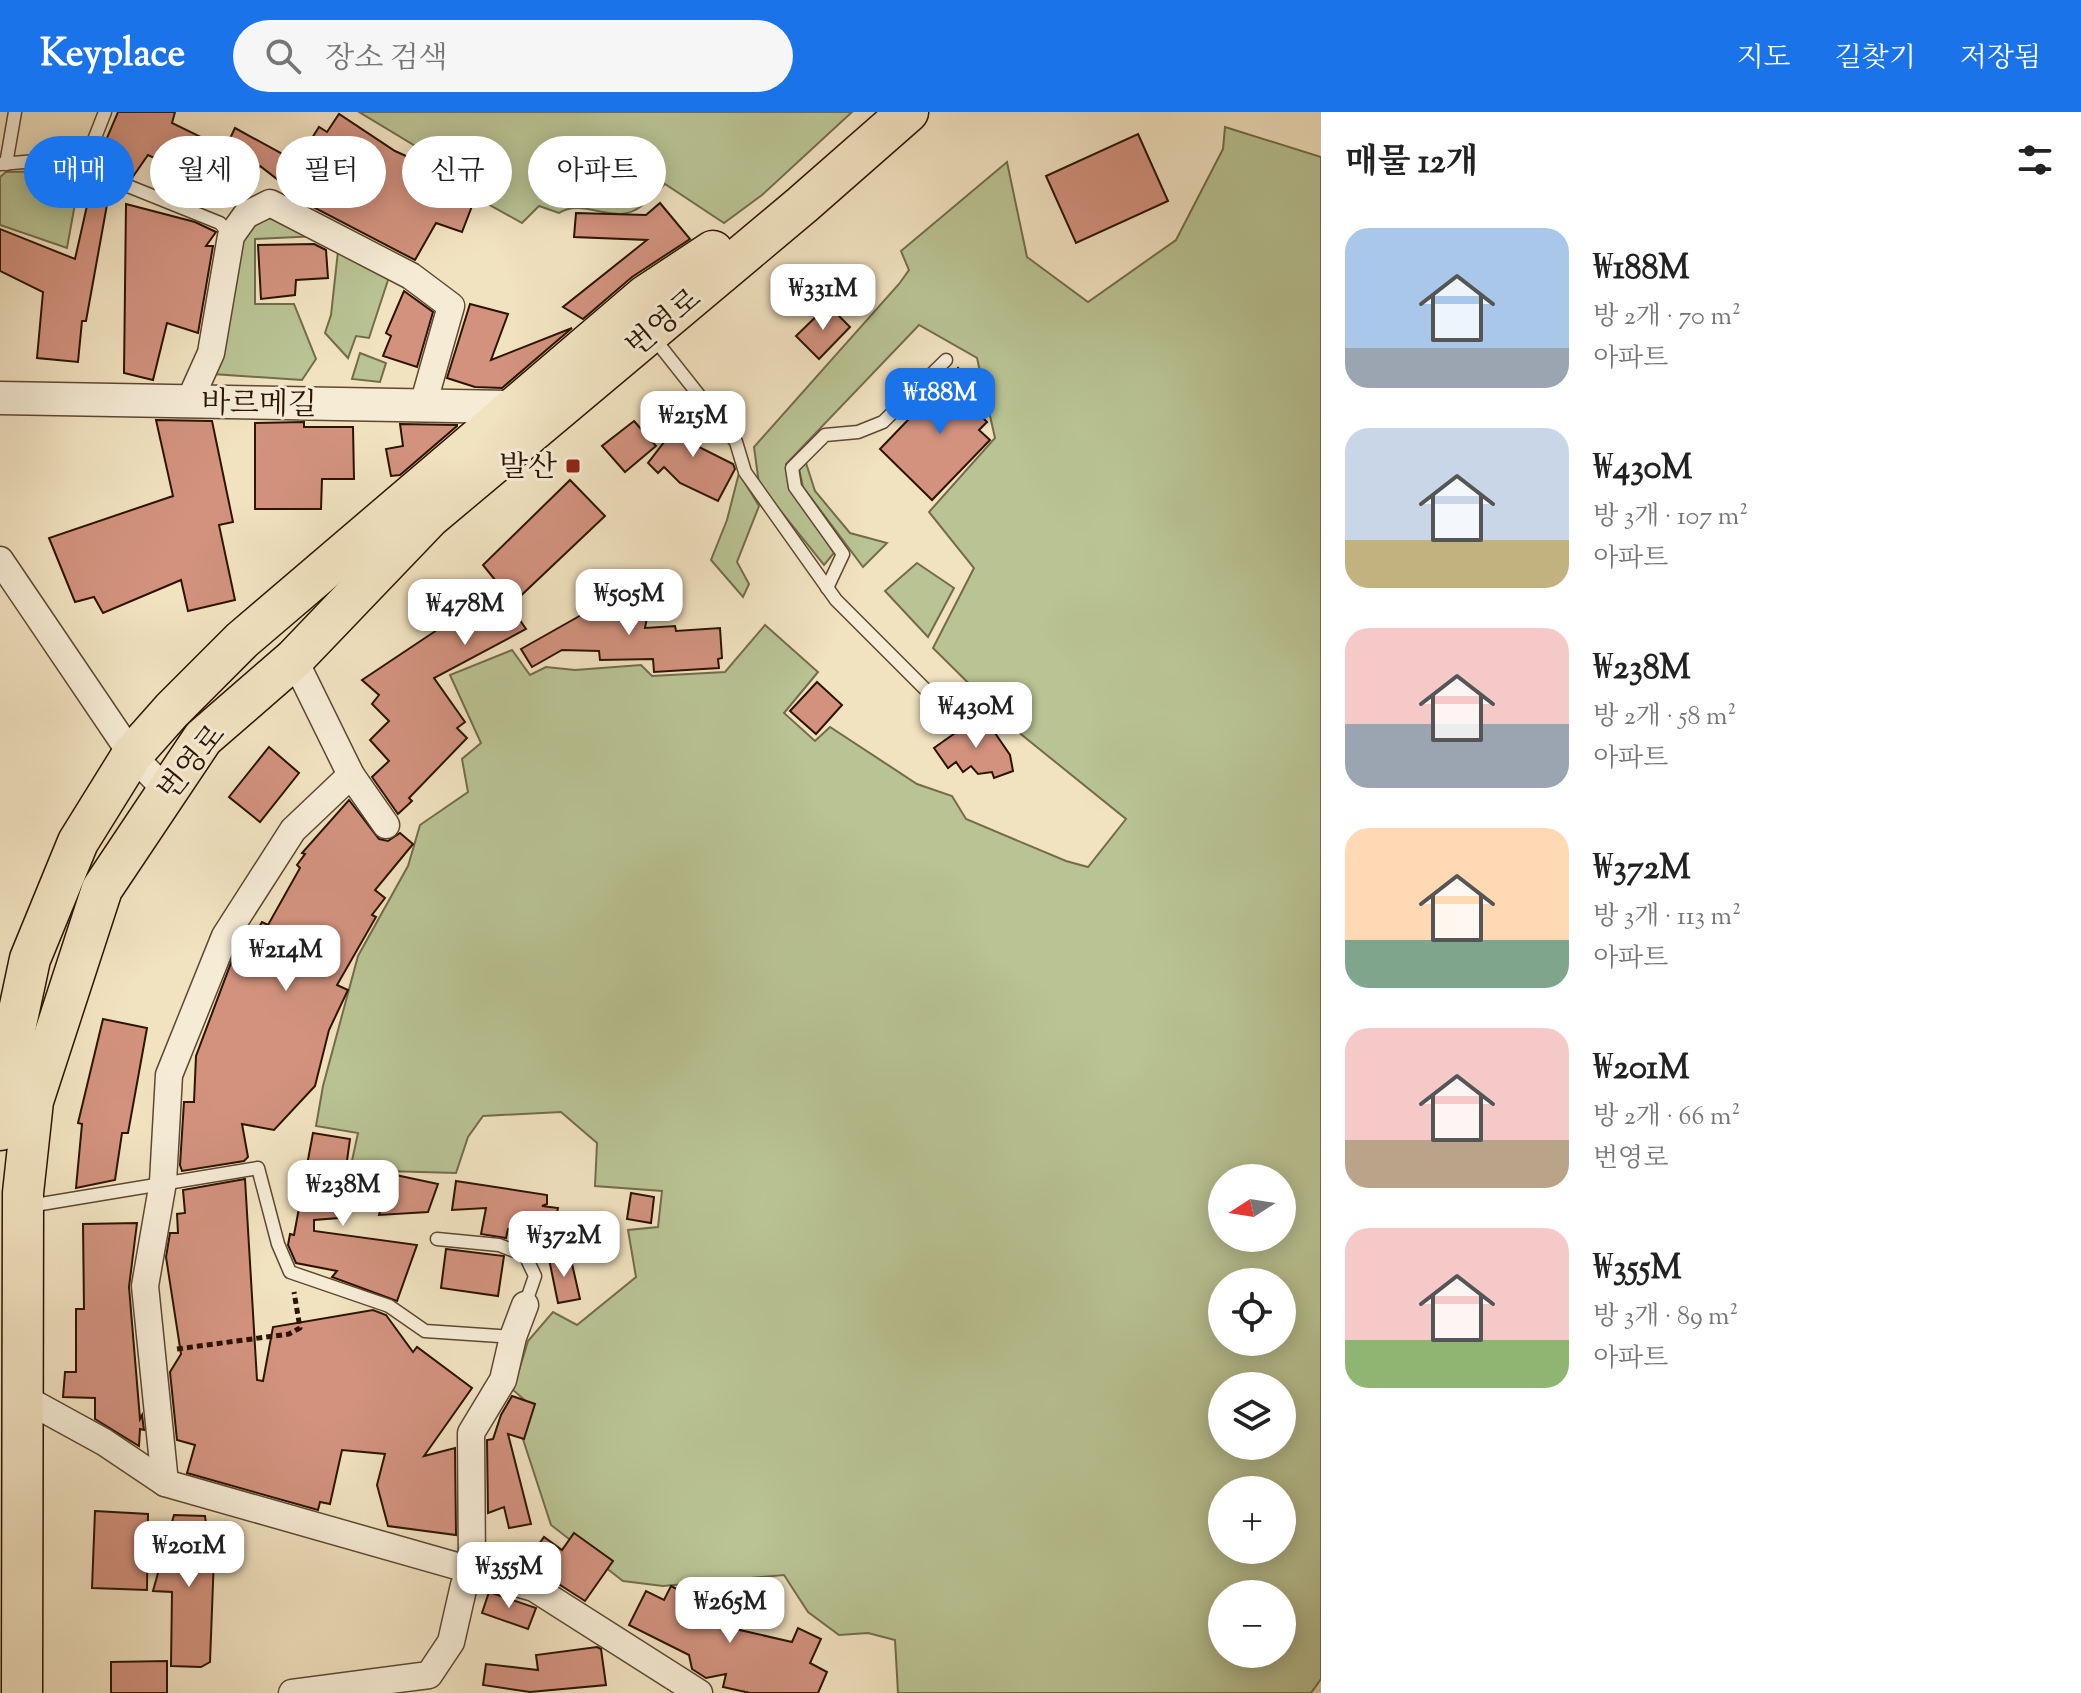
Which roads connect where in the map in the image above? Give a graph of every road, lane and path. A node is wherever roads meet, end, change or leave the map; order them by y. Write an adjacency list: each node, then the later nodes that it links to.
1 (15, 112): 7 (lane)
2 (105, 112): 5 (lane)
3 (873, 112): 15 (main road, 번영로)
4 (908, 112): 10 (main road, 번영로)
5 (96, 136)
6 (24, 162): 7 (lane)
7 (3, 164)
8 (134, 188): 9 (lane)
9 (231, 236): 13 (street); 14 (street)
10 (649, 333): 17 (lane); 18 (main road, 번영로)
11 (946, 360): 17 (lane)
12 (0, 398): 13 (street, 바르메길)
13 (189, 402): 14 (street, 바르메길)
14 (423, 405): 15 (street, 바르메길)
15 (517, 407): 20 (main road, 번영로)
16 (0, 560): 20 (street)
17 (827, 588): 19 (lane)
18 (294, 659): 21 (street); 22 (main road, 번영로)
19 (940, 704)
20 (132, 755): 22 (street); 24 (main road, 번영로)
21 (351, 775): 23 (street); 25 (street)
22 (166, 790): 26 (main road, 번영로)
23 (386, 825)
24 (0, 1130)
25 (163, 1182): 26 (lane); 28 (lane); 31 (street)
26 (22, 1208): 32 (main road, 번영로)
27 (437, 1239): 29 (lane)
28 (290, 1272): 30 (lane); 31 (path)
29 (525, 1305): 30 (street)
30 (513, 1337): 34 (street)
31 (152, 1352): 33 (street)
32 (22, 1397): 33 (street); 35 (main road, 번영로)
33 (165, 1483): 34 (street)
34 (472, 1569): 36 (street); 37 (street)
35 (22, 1693)
36 (292, 1693)
37 (699, 1693)

